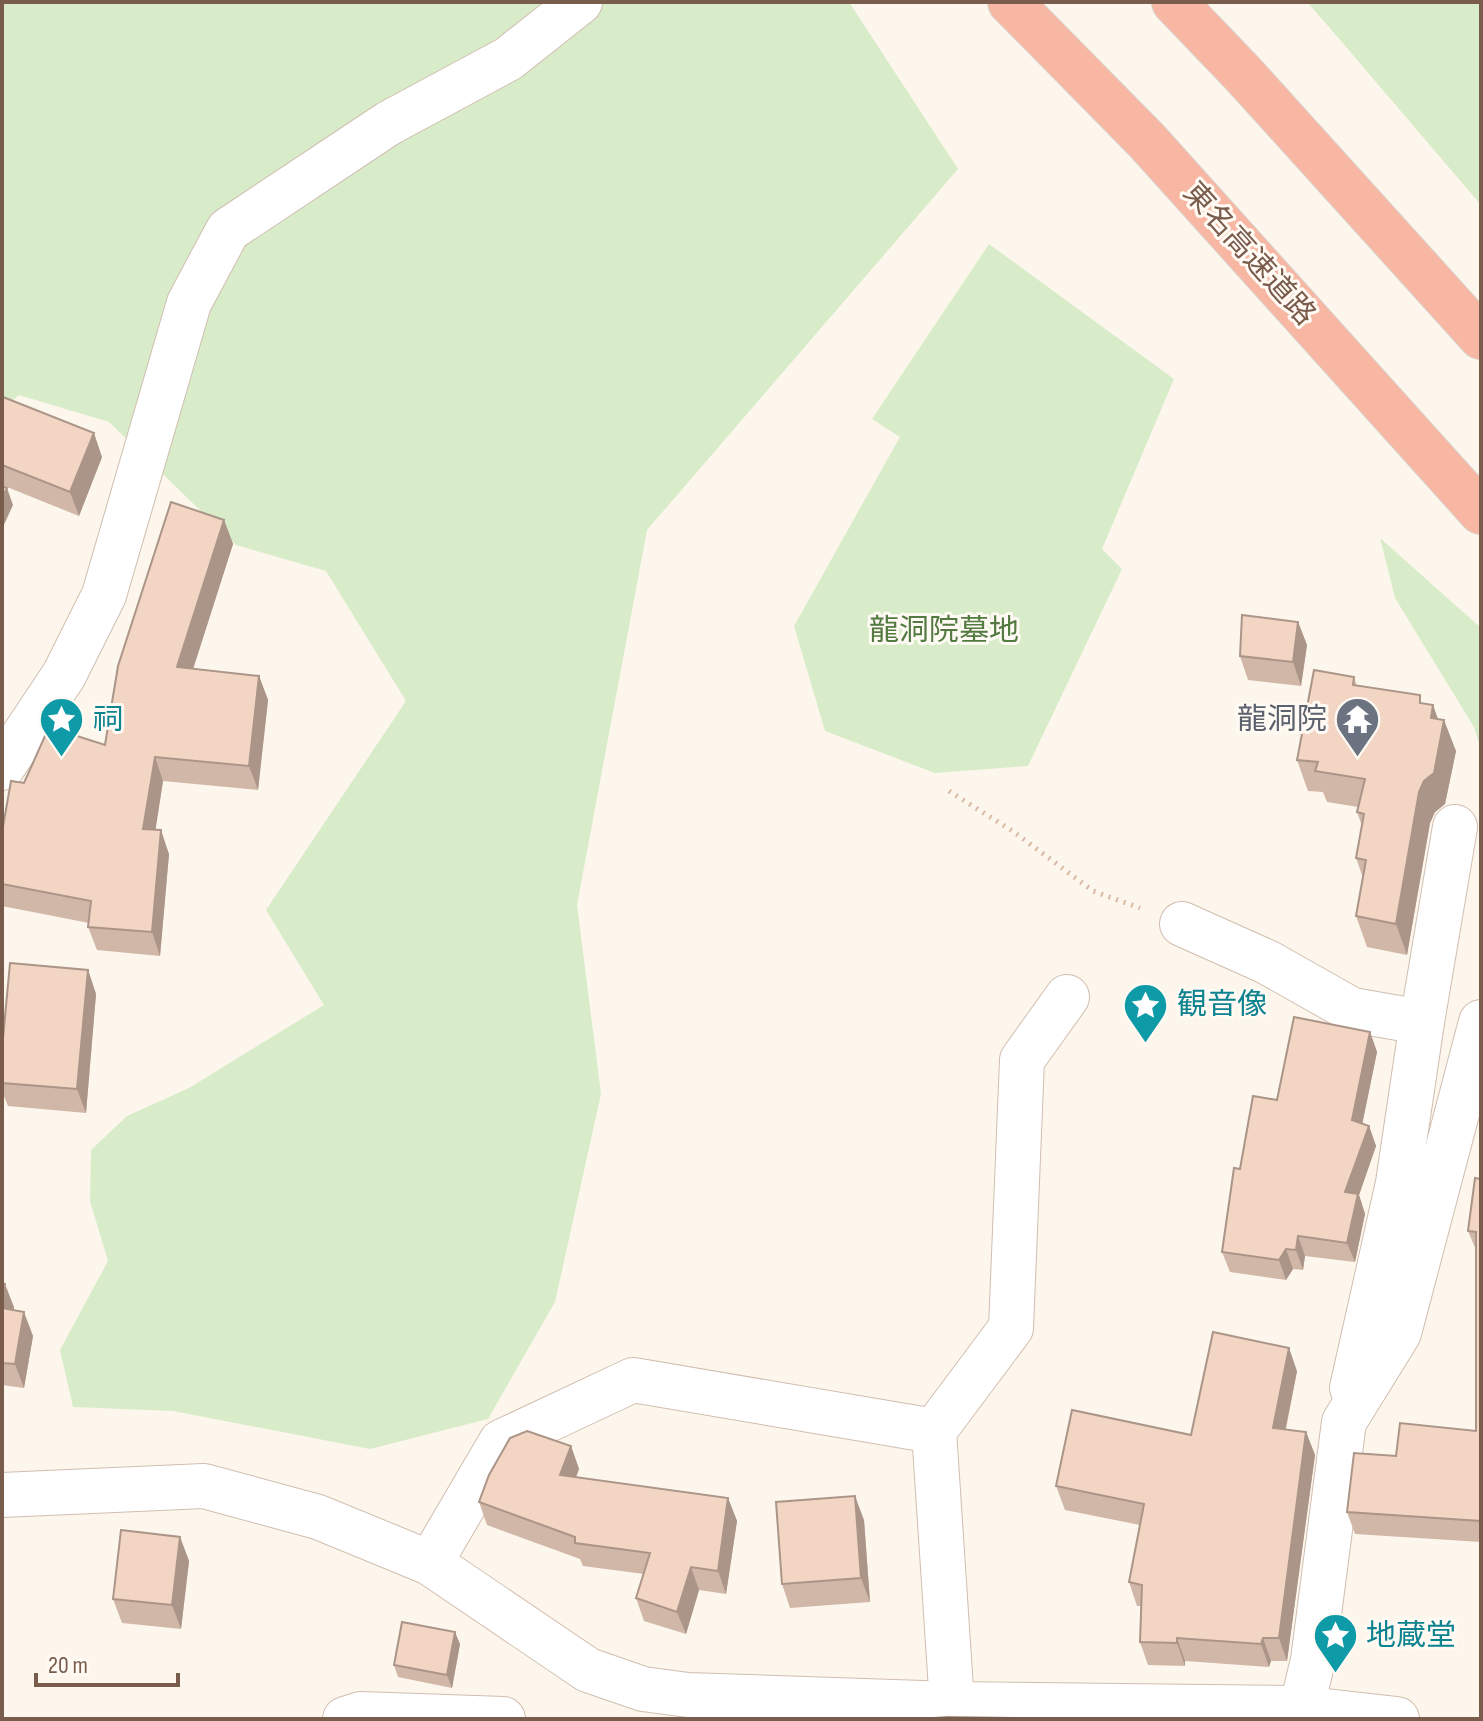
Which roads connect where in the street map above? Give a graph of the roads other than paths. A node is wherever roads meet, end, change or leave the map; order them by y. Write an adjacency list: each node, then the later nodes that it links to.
1 (580, 2): 6 (street)
2 (1010, 2): 5 (highway, 東名高速道路)
3 (1174, 2): 4 (highway)
4 (1481, 337)
5 (1481, 512)
6 (2, 768)
7 (1455, 827): 10 (street)
8 (1182, 924): 10 (street)
9 (1067, 997): 13 (street)
10 (1422, 1022): 12 (street)
11 (1481, 1022): 12 (street)
12 (1344, 1422): 18 (street)
13 (934, 1431): 15 (street); 17 (street)
14 (2, 1495): 15 (street)
15 (430, 1563): 16 (street)
16 (688, 1695): 17 (street); 21 (street)
17 (952, 1704): 18 (street)
18 (1299, 1714): 22 (street)
19 (345, 1719): 20 (street)
20 (503, 1719)
21 (637, 1719)
22 (1397, 1719)

